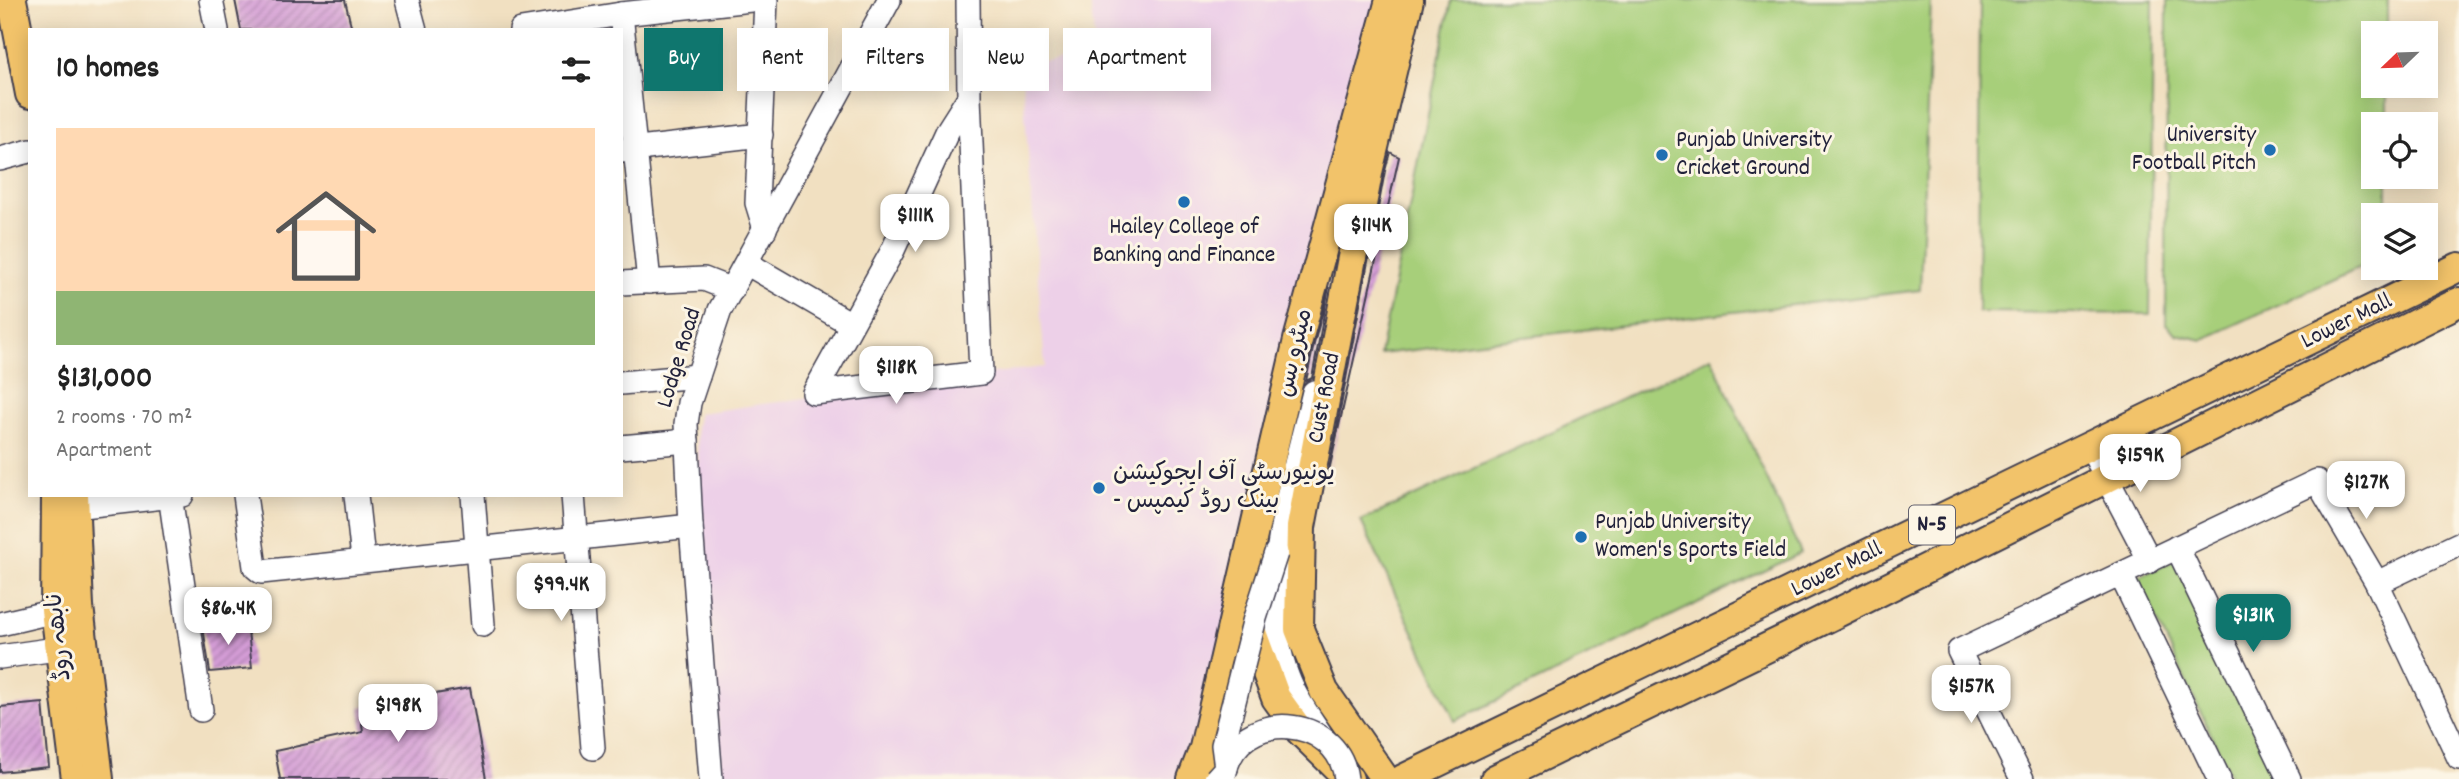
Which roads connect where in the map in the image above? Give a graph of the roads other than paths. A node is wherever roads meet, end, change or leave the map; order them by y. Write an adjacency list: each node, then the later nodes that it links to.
1 (12, 0): 17 (main road)
2 (211, 0): 12 (street)
3 (407, 0): 13 (street)
4 (751, 0): 11 (street)
5 (766, 0): 19 (street)
6 (889, 0): 23 (street, Lodge Road)
7 (968, 0): 18 (street)
8 (1424, 0): 9 (main road)
9 (1396, 5): 49 (street, میٹرو بس); 54 (main road, Cust Road); 71 (main road, Cust Road)
10 (588, 10): 11 (street); 14 (street)
11 (621, 14): 15 (street)
12 (217, 28)
13 (414, 28)
14 (528, 28)
15 (622, 28)
16 (623, 48): 20 (street)
17 (28, 84)
18 (969, 97): 30 (street); 30 (street)
19 (761, 135): 20 (street); 23 (street)
20 (629, 150): 26 (street)
21 (28, 152): 22 (street)
22 (0, 159)
23 (765, 229): 24 (street, Lodge Road)
24 (748, 264): 28 (street, Lodge Road); 30 (street)
25 (2459, 268): 35 (main road, Lower Mall / N-5)
26 (649, 282): 27 (street); 28 (street)
27 (623, 283)
28 (732, 290): 31 (street, Lodge Road)
29 (2459, 302): 36 (main road, Lower Mall / N-5)
30 (851, 324)
31 (698, 376): 32 (street); 33 (street, Lodge Road)
32 (623, 383)
33 (687, 441): 34 (street); 44 (street, Lodge Road)
34 (623, 447)
35 (2091, 448): 36 (street); 72 (main road, Lower Mall / N-5)
36 (2108, 480): 51 (street); 73 (main road, Lower Mall / N-5)
37 (143, 497): 43 (street)
38 (174, 497): 60 (street)
39 (245, 497): 50 (street)
40 (356, 497): 50 (street)
41 (473, 497): 48 (street)
42 (573, 497): 45 (street)
43 (80, 499): 55 (main road, نابھہ روڈ)
44 (691, 526): 45 (street); 66 (street, Lodge Road)
45 (576, 540): 48 (street); 62 (street)
46 (2459, 544): 53 (street)
47 (2177, 547): 51 (street); 53 (street); 75 (street)
48 (477, 551): 50 (street); 57 (street)
49 (1276, 554): 61 (street, میٹرو بس, bridge); 64 (street, میٹرو بس, bridge)
50 (363, 559)
51 (2150, 561): 52 (street)
52 (2121, 575): 65 (street); 74 (street)
53 (2377, 583): 63 (street)
54 (1239, 594): 69 (main road, Cust Road); 70 (main road)
55 (67, 608): 56 (street); 58 (main road, نابھہ روڈ)
56 (0, 624)
57 (483, 625)
58 (72, 647): 59 (street); 67 (main road, نابھہ روڈ); 68 (main road, نابھہ روڈ)
59 (0, 657)
60 (201, 710)
61 (1323, 738): 64 (street, میٹرو بس, bridge); 70 (street, میٹرو بس, bridge)
62 (593, 748)
63 (2459, 758)
64 (1222, 775)
65 (2013, 776)
66 (709, 777)
67 (76, 779)
68 (99, 779)
69 (1192, 779)
70 (1347, 779)
71 (1385, 779)
72 (1403, 779)
73 (1495, 779)
74 (2219, 779)
75 (2289, 779)

